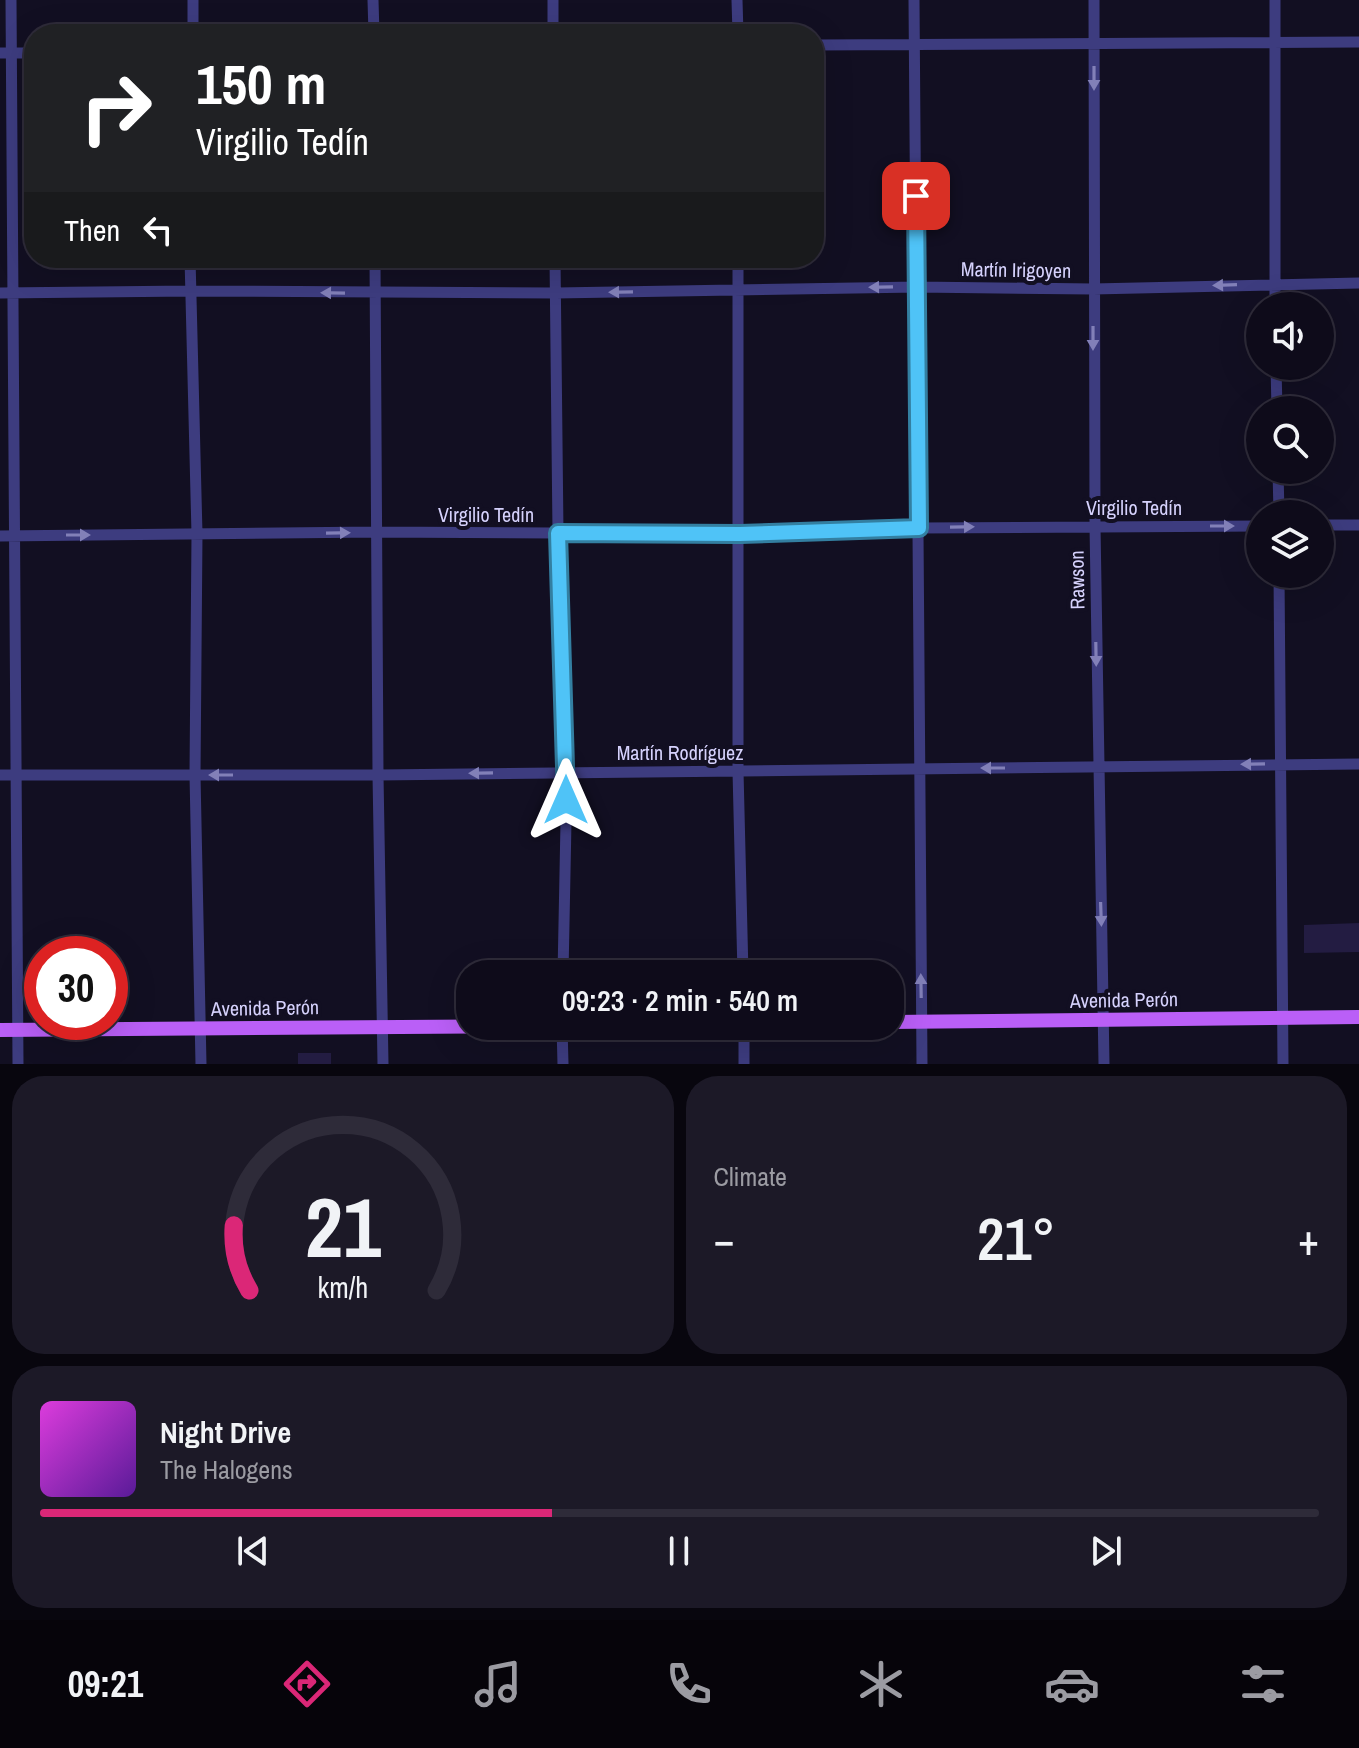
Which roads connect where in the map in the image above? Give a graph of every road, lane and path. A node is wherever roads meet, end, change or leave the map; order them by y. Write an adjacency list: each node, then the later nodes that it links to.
1 (11, 0): 18 (street)
2 (193, 0): 9 (street)
3 (373, 0): 10 (street)
4 (553, 0): 11 (street)
5 (737, 0): 12 (street)
6 (914, 0): 17 (street)
7 (1094, 0): 15 (street, Rawson)
8 (1275, 0): 13 (street)
9 (193, 24)
10 (374, 24)
11 (553, 24)
12 (738, 24)
13 (1276, 42): 14 (street); 15 (street); 24 (street)
14 (1359, 42)
15 (1094, 44): 17 (street); 27 (street, Rawson, one-way to 27)
16 (824, 45): 17 (street)
17 (915, 45): 25 (street)
18 (6, 53): 31 (street)
19 (190, 268): 28 (street)
20 (375, 268): 32 (street)
21 (555, 268): 33 (street)
22 (738, 268): 26 (street)
23 (1359, 283): 24 (street, Martín Irigoyen)
24 (1275, 284): 27 (street, Martín Irigoyen, one-way to 27); 29 (street)
25 (917, 287): 26 (street, Martín Irigoyen, one-way to 26); 27 (street, Martín Irigoyen); 38 (street)
26 (738, 289): 33 (street, Martín Irigoyen, one-way to 33); 42 (street)
27 (1093, 289): 36 (street, Rawson, one-way to 36)
28 (190, 291): 31 (street, Martín Irigoyen); 32 (street, Martín Irigoyen, one-way to 28); 41 (street)
29 (1275, 292)
30 (0, 293): 31 (street, Martín Irigoyen)
31 (14, 293): 44 (street)
32 (375, 293): 33 (street, Martín Irigoyen); 39 (street)
33 (556, 293): 40 (street)
34 (1334, 525): 35 (street)
35 (1359, 525)
36 (1095, 526): 37 (street, Virgilio Tedín, one-way to 37); 38 (street, Virgilio Tedín, one-way to 36); 48 (street, Rawson, one-way to 48)
37 (1246, 526)
38 (919, 528): 42 (street, Virgilio Tedín); 49 (street)
39 (376, 532): 40 (street, Virgilio Tedín); 41 (street, Virgilio Tedín, one-way to 39); 55 (street)
40 (558, 533): 42 (street, Virgilio Tedín); 50 (street)
41 (197, 534): 44 (street, Virgilio Tedín, one-way to 41); 54 (street)
42 (740, 534): 51 (street)
43 (0, 536): 44 (street, Virgilio Tedín)
44 (15, 536): 53 (street)
45 (1279, 588): 46 (street)
46 (1280, 764): 47 (street, Martín Rodríguez); 48 (street, Martín Rodríguez, one-way to 48); 59 (street)
47 (1359, 764)
48 (1097, 767): 49 (street, Martín Rodríguez, one-way to 49); 60 (street, Rawson, one-way to 60)
49 (919, 769): 51 (street, Martín Rodríguez); 62 (street, one-way to 49)
50 (567, 771): 51 (street, Martín Rodríguez); 55 (street, Martín Rodríguez, one-way to 55); 56 (street)
51 (738, 771): 57 (street)
52 (0, 775): 53 (street, Martín Rodríguez)
53 (17, 775): 54 (street, Martín Rodríguez); 67 (street)
54 (195, 775): 55 (street, Martín Rodríguez, one-way to 54); 65 (street)
55 (378, 775): 63 (street)
56 (563, 960)
57 (743, 960)
58 (1359, 1017): 59 (main road, Avenida Perón)
59 (1283, 1018): 60 (main road, Avenida Perón); 77 (street)
60 (1104, 1021): 62 (main road, Avenida Perón); 76 (street, Rawson)
61 (904, 1022): 62 (main road, Avenida Perón)
62 (921, 1022): 75 (street)
63 (383, 1027): 64 (main road, Avenida Perón); 65 (main road, Avenida Perón); 72 (street)
64 (456, 1027)
65 (201, 1029): 67 (main road, Avenida Perón); 71 (street)
66 (0, 1030): 67 (main road, Avenida Perón)
67 (17, 1030): 70 (street)
68 (562, 1040): 73 (street)
69 (744, 1040): 74 (street)
70 (18, 1064)
71 (201, 1064)
72 (383, 1064)
73 (563, 1064)
74 (744, 1064)
75 (922, 1064)
76 (1104, 1064)
77 (1283, 1064)

